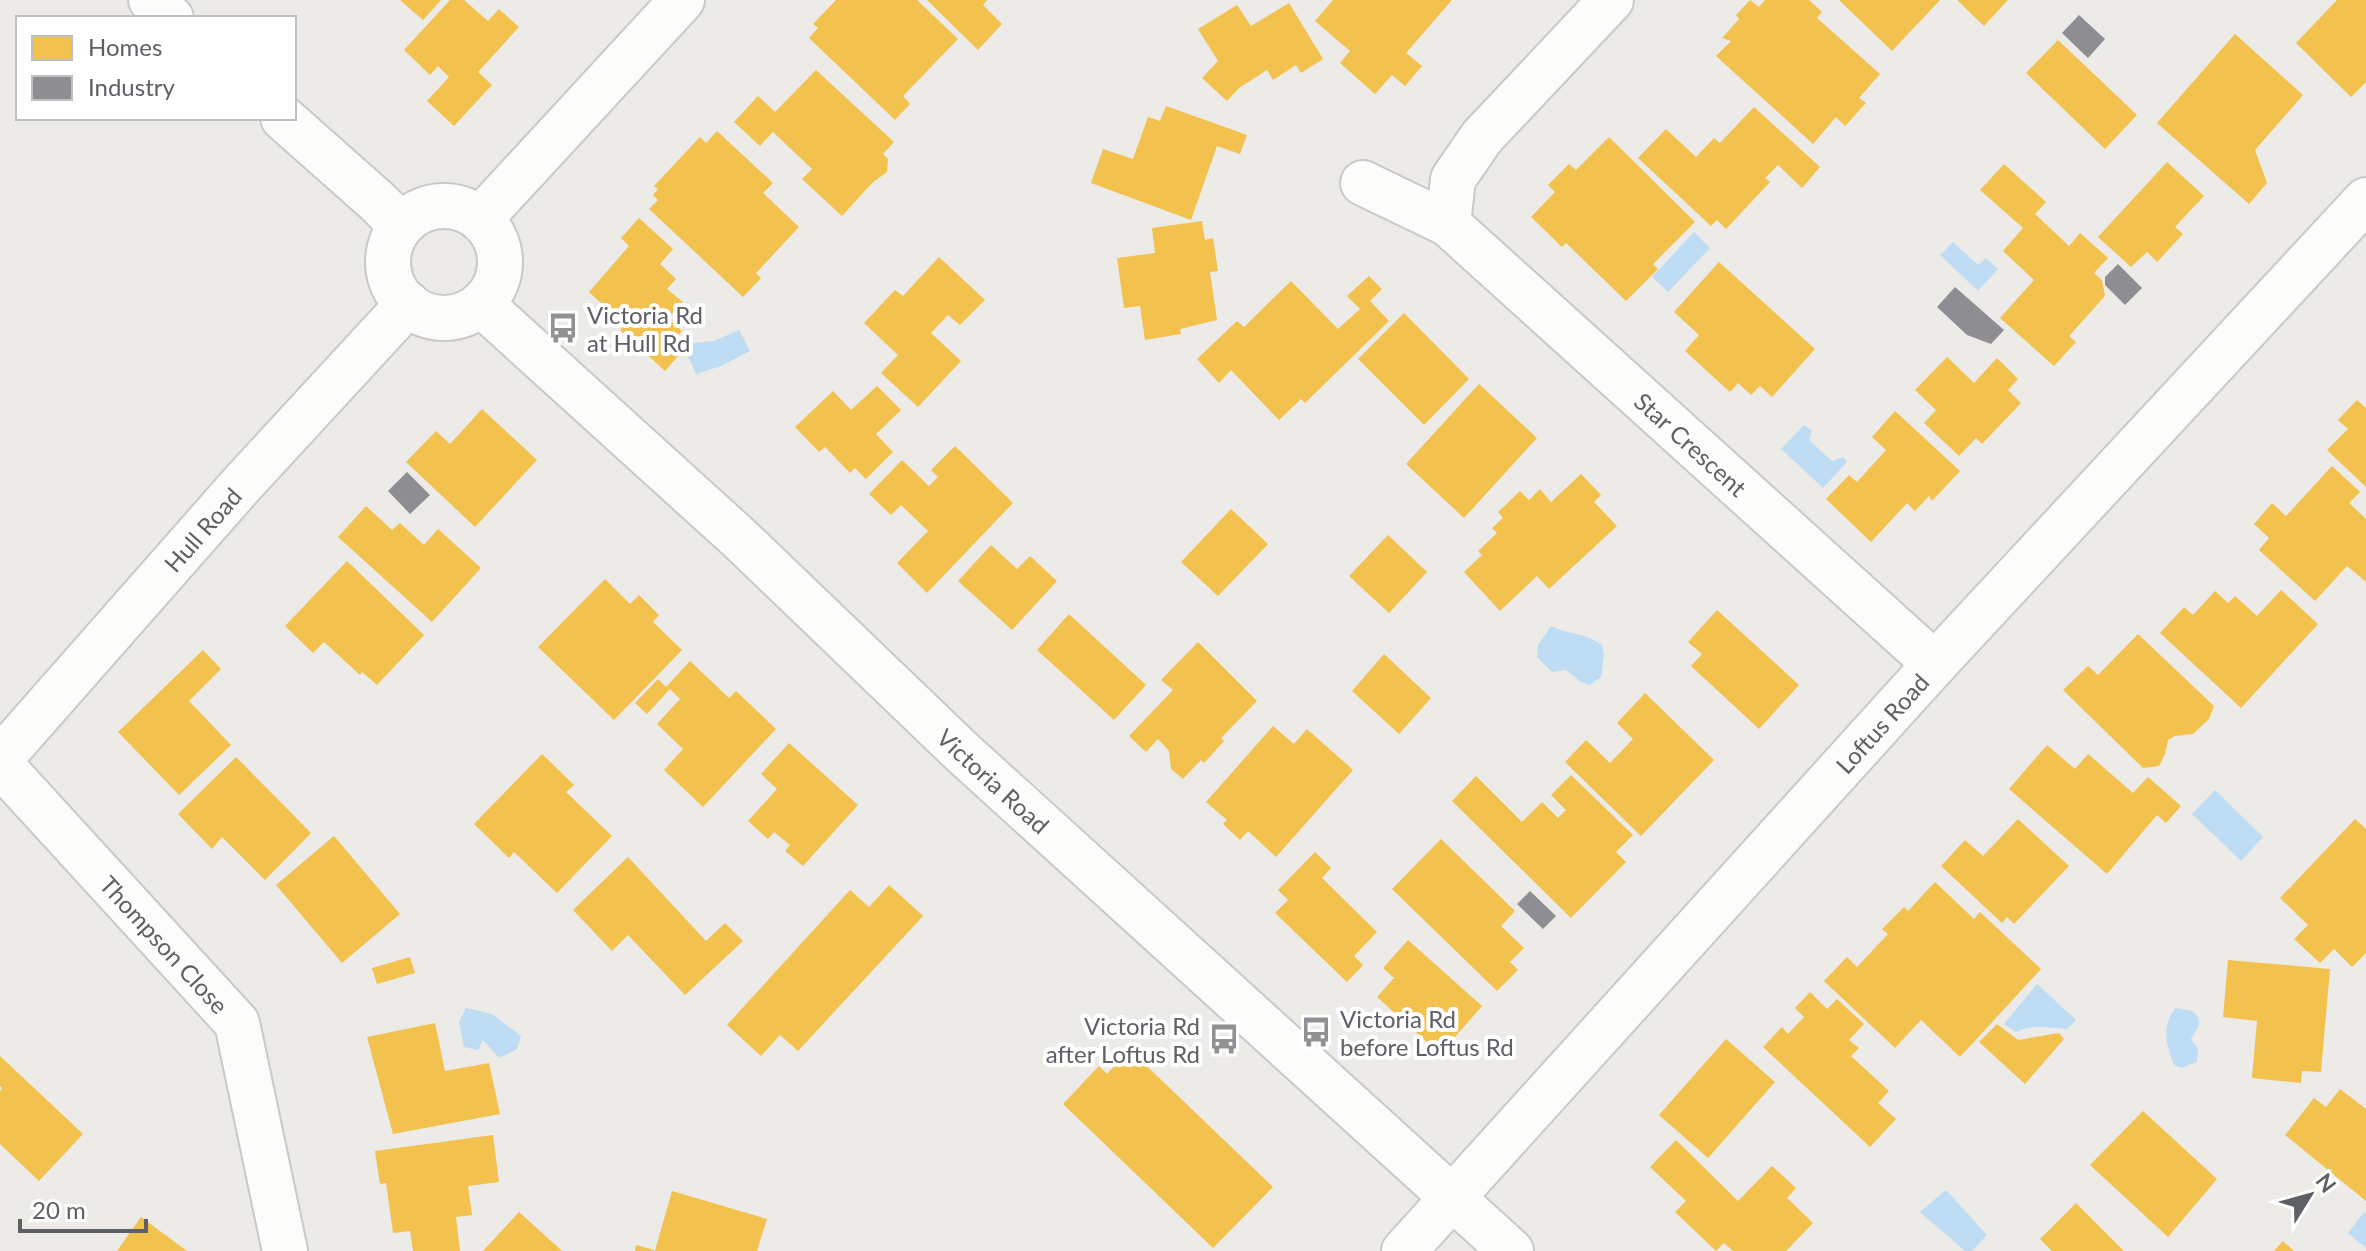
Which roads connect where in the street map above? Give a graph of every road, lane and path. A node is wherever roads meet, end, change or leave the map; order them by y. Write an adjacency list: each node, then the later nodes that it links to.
1 (151, 0): 4 (street)
2 (682, 0): 8 (street)
3 (1611, 0): 9 (street)
4 (169, 16)
5 (285, 120): 10 (street)
6 (1363, 183): 9 (street, Star Crescent)
7 (2366, 200): 13 (street, Loftus Road)
8 (480, 219): 10 (street); 12 (street)
9 (1448, 224): 13 (street, Star Crescent)
10 (400, 225): 11 (street)
11 (408, 304): 12 (street); 14 (street, Hull Road)
12 (481, 304): 15 (street, Victoria Road)
13 (1935, 664): 15 (street, Loftus Road)
14 (0, 761): 16 (street, Thompson Close)
15 (1452, 1197): 17 (street, Loftus Road); 18 (street, Victoria Road)
16 (285, 1251)
17 (1404, 1251)
18 (1511, 1251)

